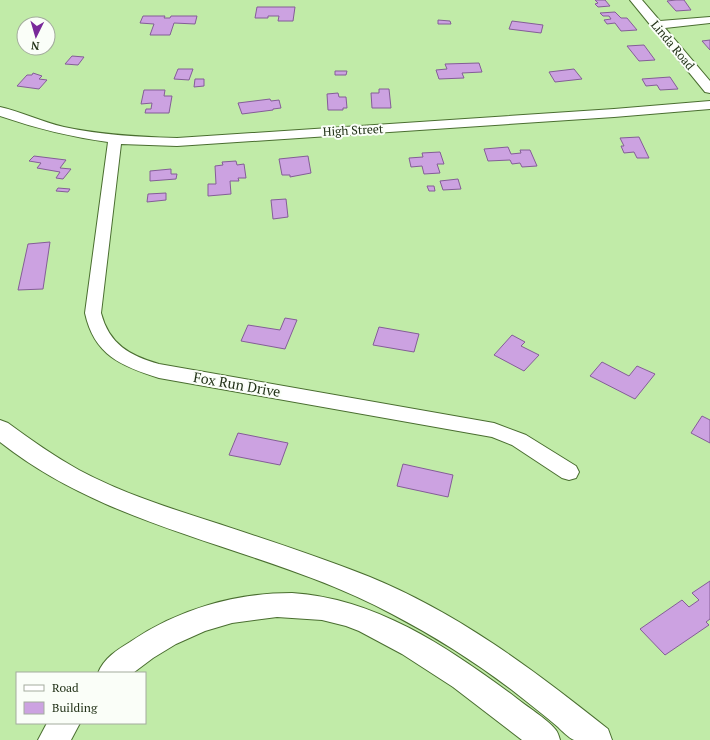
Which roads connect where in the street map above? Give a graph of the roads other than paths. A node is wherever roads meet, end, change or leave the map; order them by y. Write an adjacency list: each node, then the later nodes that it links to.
1 (636, 0): 3 (street, Linda Road)
2 (710, 20): 3 (street)
3 (657, 25): 4 (street, Linda Road)
4 (710, 89)
5 (710, 105): 7 (street, High Street)
6 (0, 111): 7 (street, High Street)
7 (115, 140): 9 (street, Fox Run Drive)
8 (0, 429): 14 (highway)
9 (569, 472)
10 (113, 672): 13 (highway)
11 (64, 724): 12 (highway)
12 (53, 740)
13 (545, 740)
14 (598, 740)

